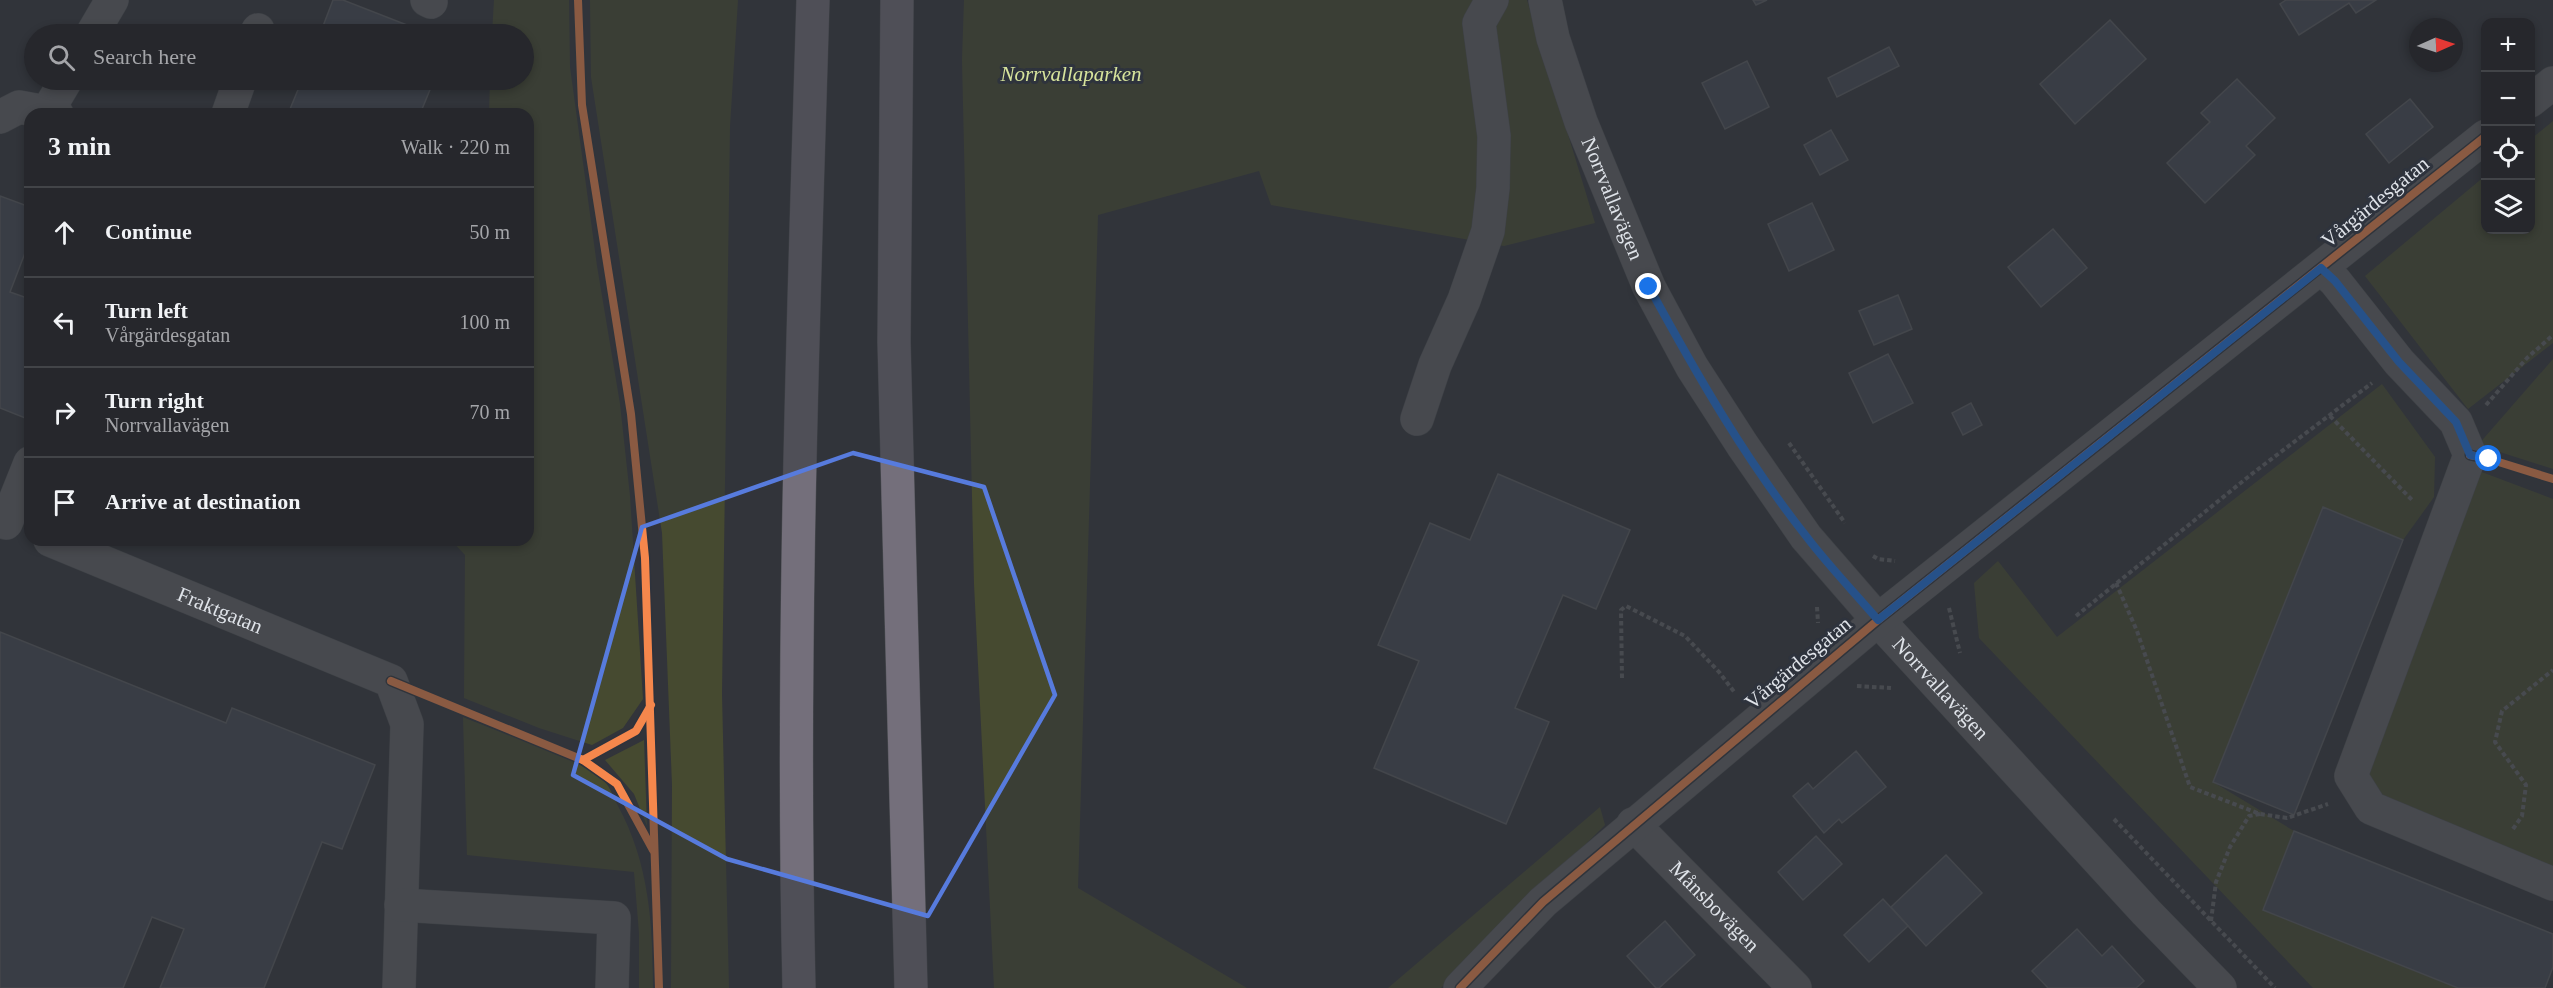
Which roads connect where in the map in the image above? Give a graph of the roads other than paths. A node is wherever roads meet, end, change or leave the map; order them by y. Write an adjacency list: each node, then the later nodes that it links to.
1 (112, 0): 6 (street)
2 (813, 0): 27 (highway)
3 (897, 0): 28 (highway)
4 (1492, 0): 17 (street)
5 (1545, 0): 21 (street, Norrvallavägen)
6 (98, 24)
7 (2553, 82): 10 (street)
8 (62, 90): 12 (street)
9 (236, 90): 13 (street)
10 (2535, 96)
11 (24, 108): 14 (street)
12 (54, 108)
13 (230, 108)
14 (0, 117)
15 (2481, 140): 16 (street, Vårgärdesgatan)
16 (2321, 268): 21 (street, Vårgärdesgatan); 23 (street)
17 (1417, 419)
18 (24, 484): 19 (street)
19 (12, 525)
20 (70, 546): 24 (street, Fraktgatan)
21 (1878, 620): 22 (street, Vårgärdesgatan); 31 (street, Norrvallavägen)
22 (1633, 824): 29 (street, Vårgärdesgatan); 30 (street, Månsbovägen)
23 (2553, 884)
24 (401, 905): 25 (street); 26 (street)
25 (399, 988)
26 (612, 988)
27 (799, 988)
28 (911, 988)
29 (1460, 988)
30 (1794, 988)
31 (2220, 988)

